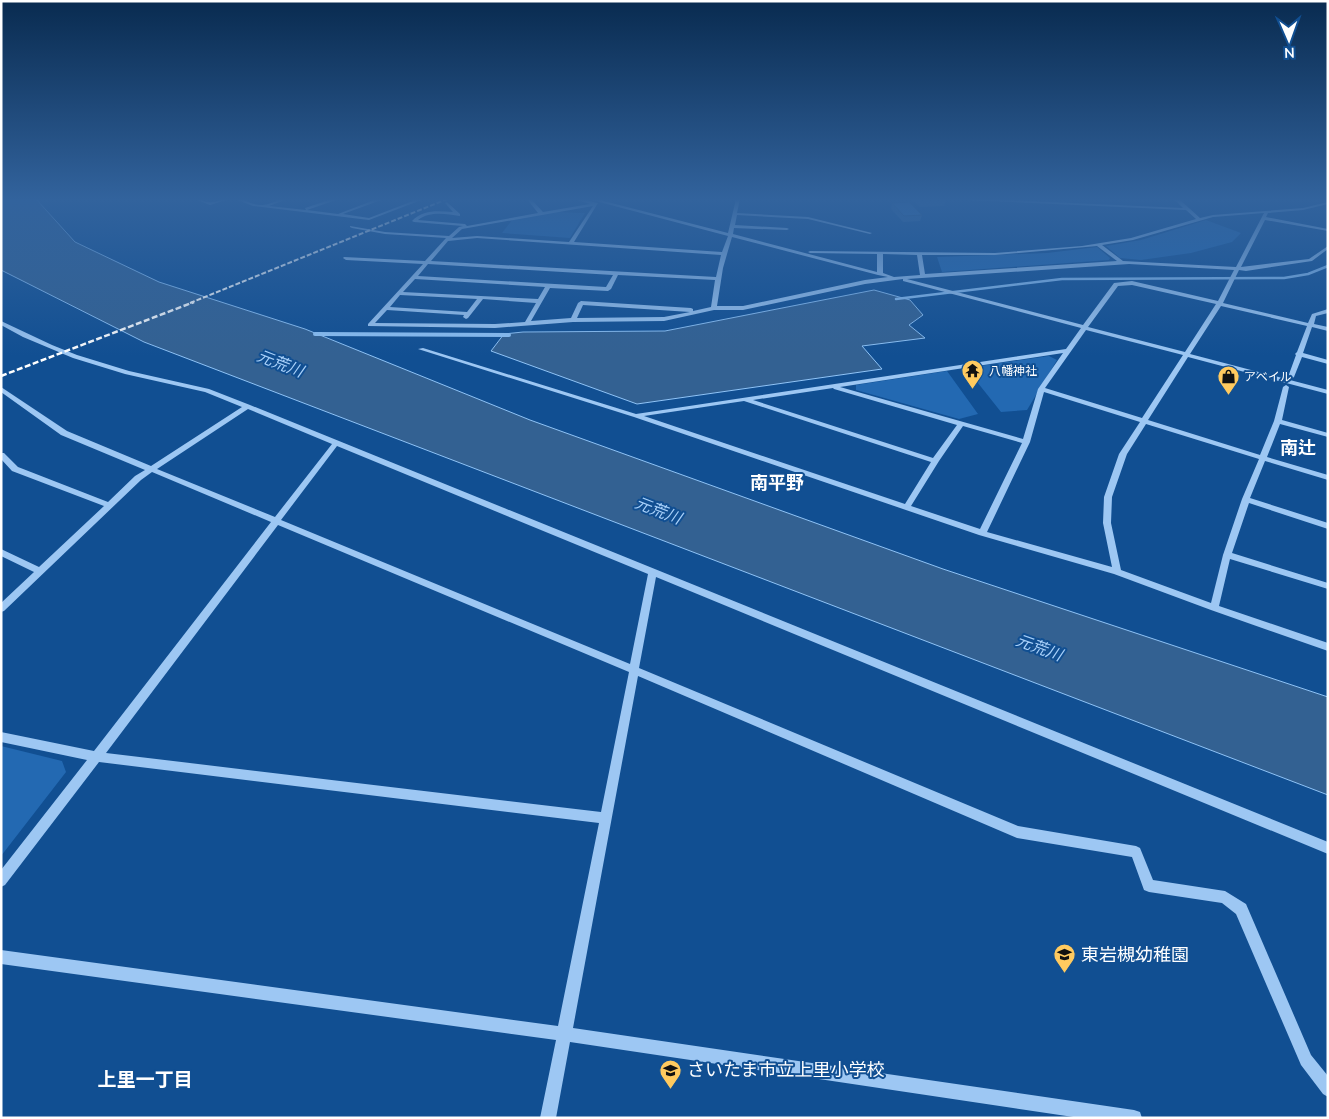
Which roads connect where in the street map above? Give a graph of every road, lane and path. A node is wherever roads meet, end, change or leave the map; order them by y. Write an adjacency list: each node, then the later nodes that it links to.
1 (437, 251): 13 (street)
2 (681, 251): 9 (street)
3 (793, 251): 10 (street)
4 (1024, 251): 11 (street)
5 (1106, 251): 14 (street)
6 (1245, 251): 15 (street)
7 (1322, 251): 15 (street)
8 (880, 253): 10 (street); 11 (street); 17 (street)
9 (724, 254): 21 (street)
10 (805, 254): 17 (street)
11 (919, 254): 18 (street)
12 (346, 258): 13 (street)
13 (428, 262): 16 (street); 19 (street)
14 (1121, 262): 15 (street); 18 (street)
15 (1236, 269): 26 (street)
16 (616, 273): 21 (street); 22 (street)
17 (880, 274): 20 (street)
18 (923, 276): 20 (street)
19 (414, 277): 22 (street); 23 (street)
20 (896, 278): 28 (street); 37 (street)
21 (718, 279): 28 (street)
22 (548, 286): 25 (street)
23 (398, 293): 24 (street); 27 (street)
24 (481, 298): 25 (street); 31 (street)
25 (539, 301): 34 (street)
26 (1218, 304): 35 (street); 37 (street); 41 (street)
27 (384, 308): 31 (street); 36 (street)
28 (714, 308): 29 (street)
29 (701, 311): 32 (street); 32 (street)
30 (1328, 311): 35 (street)
31 (468, 314): 36 (street)
32 (573, 320): 34 (street)
33 (2, 323): 51 (street)
34 (527, 324): 36 (street)
35 (1311, 326): 38 (street); 42 (street)
36 (459, 327)
37 (1086, 327): 40 (street); 41 (street)
38 (1328, 329)
39 (422, 349): 52 (street)
40 (1067, 351): 45 (street); 48 (street)
41 (1186, 354): 49 (street); 53 (street)
42 (1298, 354): 43 (street); 44 (street)
43 (1328, 362)
44 (1291, 377)
45 (833, 387): 50 (street); 55 (street)
46 (1286, 387): 54 (street)
47 (1, 389): 62 (street)
48 (1041, 389): 53 (street); 57 (street)
49 (1328, 392)
50 (744, 399): 52 (street); 61 (street)
51 (248, 406): 58 (street); 62 (street)
52 (636, 416): 66 (street)
53 (1146, 420): 60 (street); 74 (street)
54 (1278, 421): 56 (street); 60 (street)
55 (962, 423): 57 (street); 61 (street)
56 (1328, 435)
57 (1026, 442): 69 (street)
58 (336, 443): 67 (street); 73 (street)
59 (1, 455): 65 (street)
60 (1262, 458): 63 (street); 64 (street)
61 (935, 461): 66 (street)
62 (151, 469): 65 (street); 67 (street)
63 (1328, 478)
64 (1246, 499): 68 (street); 71 (street)
65 (110, 506): 72 (street)
66 (907, 507): 69 (street)
67 (277, 522): 79 (street); 81 (street)
68 (1328, 526)
69 (982, 533): 74 (street)
70 (1, 552): 72 (street)
71 (1227, 555): 75 (street); 76 (street)
72 (40, 571): 77 (street)
73 (653, 571): 79 (street); 83 (street)
74 (1117, 572): 76 (street)
75 (1328, 586)
76 (1214, 608): 78 (street)
77 (1, 609)
78 (1328, 647)
79 (634, 670): 82 (street); 87 (street)
80 (1, 737): 81 (street)
81 (98, 757): 82 (street); 84 (street)
82 (605, 818): 86 (street)
83 (1328, 848)
84 (1, 881)
85 (1, 957): 86 (street)
86 (565, 1034): 88 (street); 89 (street)
87 (1328, 1089)
88 (548, 1118)
89 (1134, 1118)

